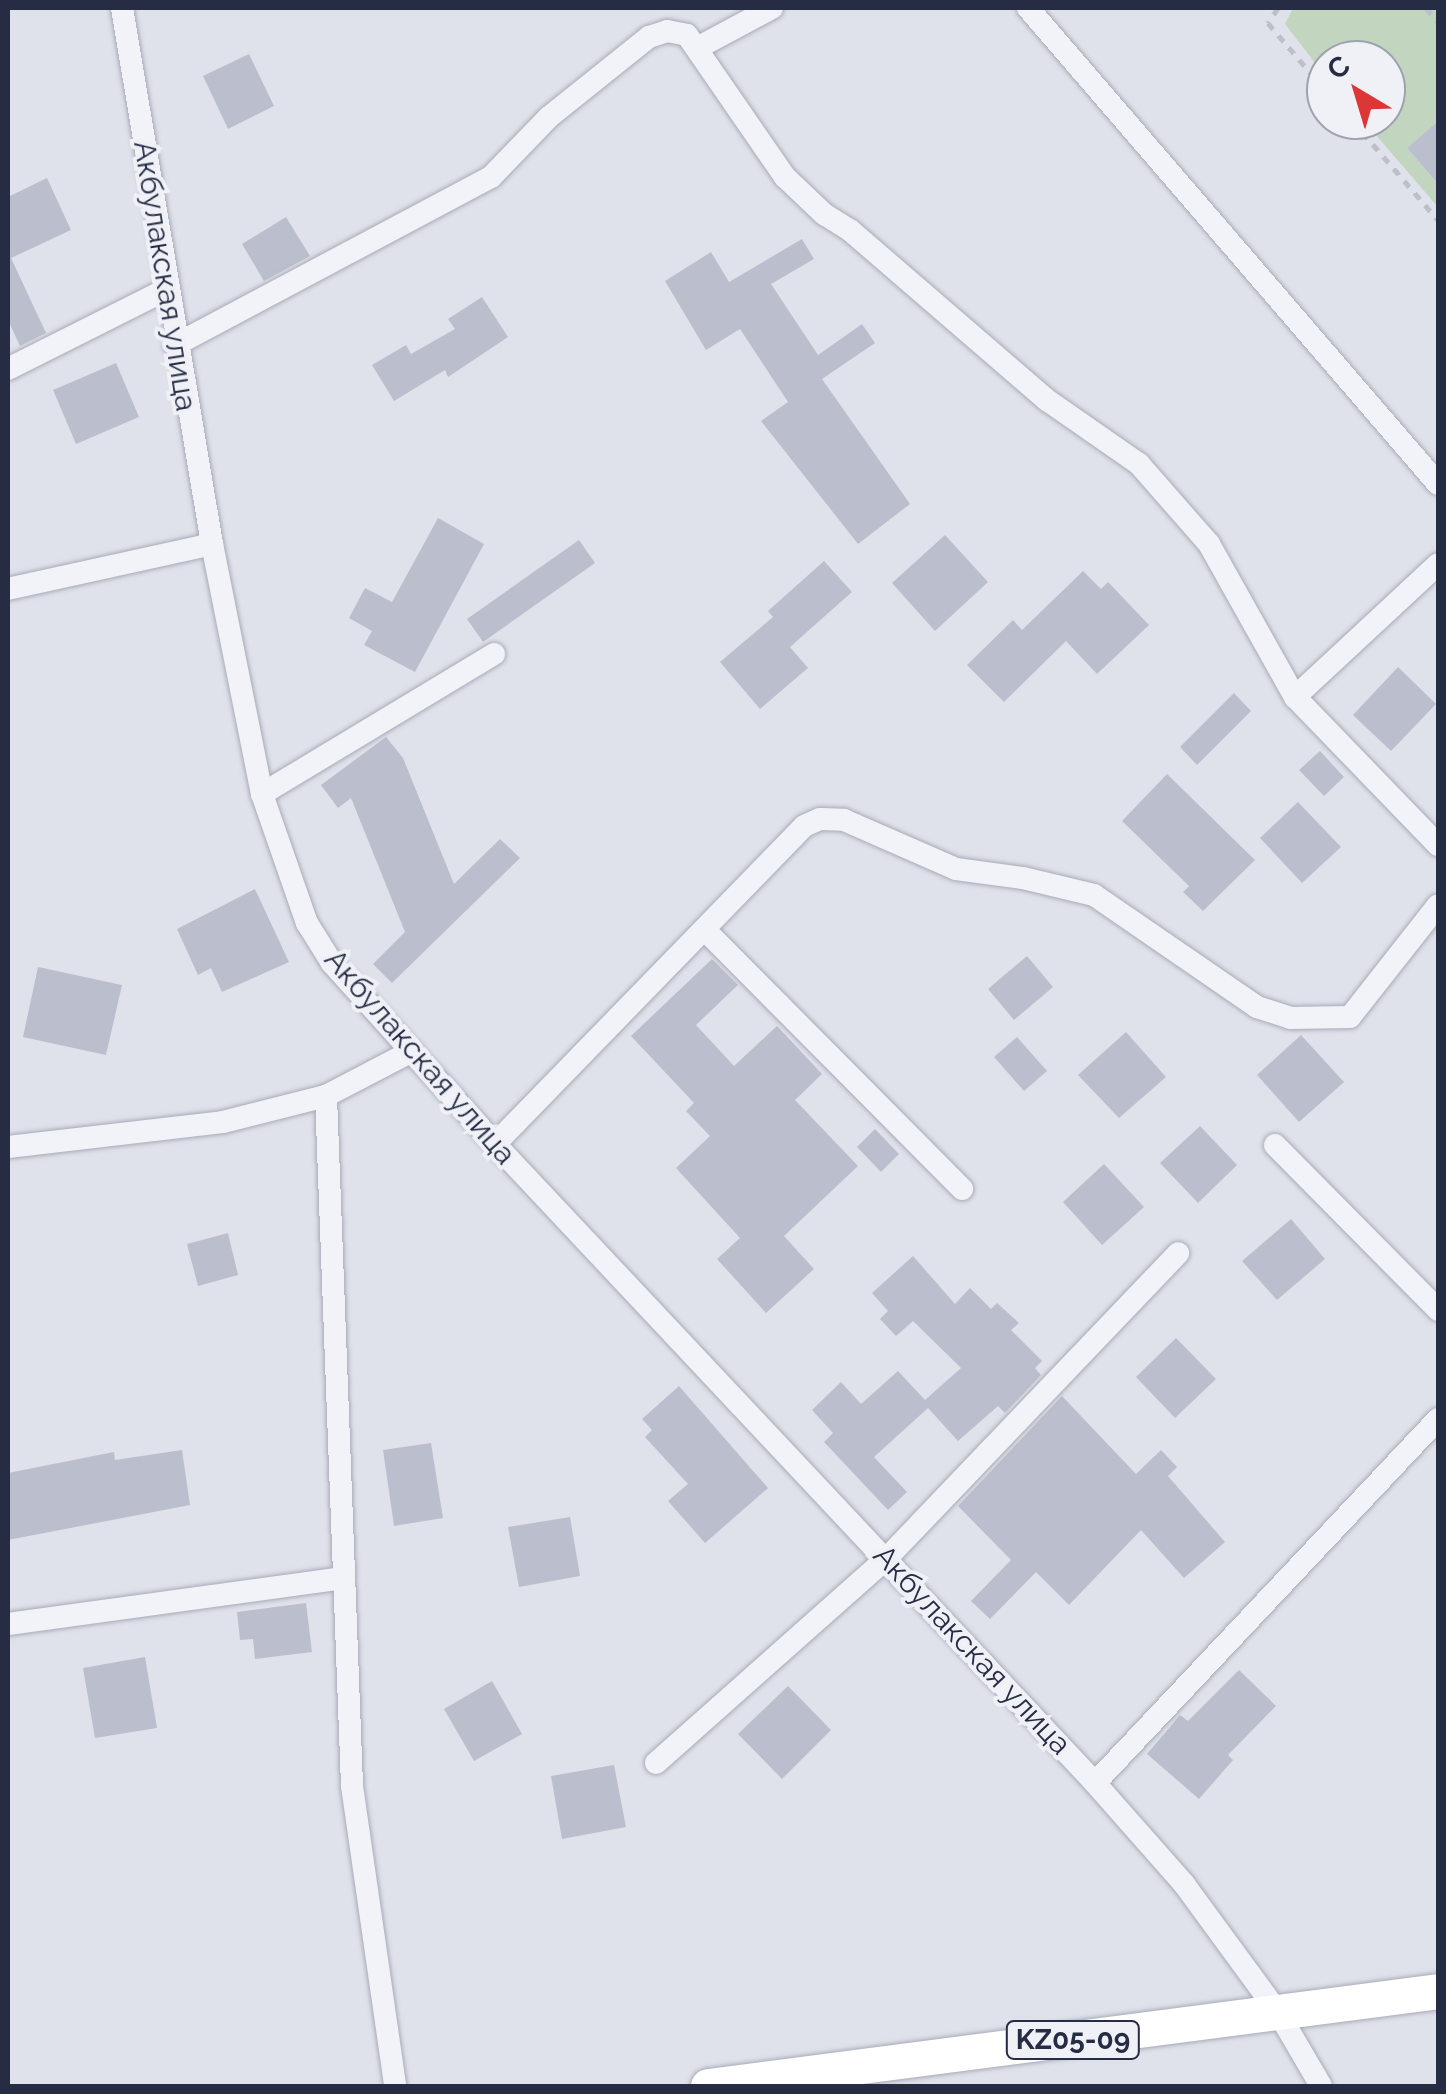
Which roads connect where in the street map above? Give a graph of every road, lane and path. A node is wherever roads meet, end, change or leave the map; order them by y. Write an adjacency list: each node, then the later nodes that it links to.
1 (122, 8): 11 (street, Акбулакская улица)
2 (772, 8): 7 (street)
3 (1028, 8): 14 (street)
4 (1278, 8): 8 (path)
5 (1426, 8): 6 (path)
6 (1438, 22)
7 (697, 48): 12 (street); 19 (street)
8 (1306, 67)
9 (1369, 140): 10 (path)
10 (1438, 220)
11 (166, 289): 12 (street, Акбулакская улица); 13 (street)
12 (175, 346): 15 (street, Акбулакская улица)
13 (8, 368)
14 (1438, 484)
15 (212, 544): 17 (street); 20 (street, Акбулакская улица)
16 (1438, 564): 19 (street)
17 (8, 589)
18 (494, 654): 20 (street)
19 (1295, 698): 21 (street)
20 (262, 794): 24 (street, Акбулакская улица)
21 (1438, 844)
22 (1438, 905): 23 (street)
23 (706, 930): 26 (street); 29 (street)
24 (412, 1051): 25 (street); 26 (street, Акбулакская улица)
25 (326, 1096): 28 (street); 34 (street)
26 (495, 1144): 33 (street, Акбулакская улица)
27 (1275, 1145): 31 (street)
28 (8, 1147)
29 (962, 1188)
30 (1178, 1253): 33 (street)
31 (1438, 1310)
32 (1438, 1419): 37 (street, Акбулакская улица)
33 (886, 1559): 36 (street); 37 (street, Акбулакская улица)
34 (344, 1578): 35 (street); 40 (street)
35 (8, 1624)
36 (656, 1763)
37 (1095, 1783): 39 (street, Акбулакская улица)
38 (1438, 1992): 39 (main road, KZ05-09)
39 (1279, 2014): 41 (main road, KZ05-09); 42 (street, Акбулакская улица)
40 (395, 2086)
41 (708, 2086)
42 (1321, 2086)

